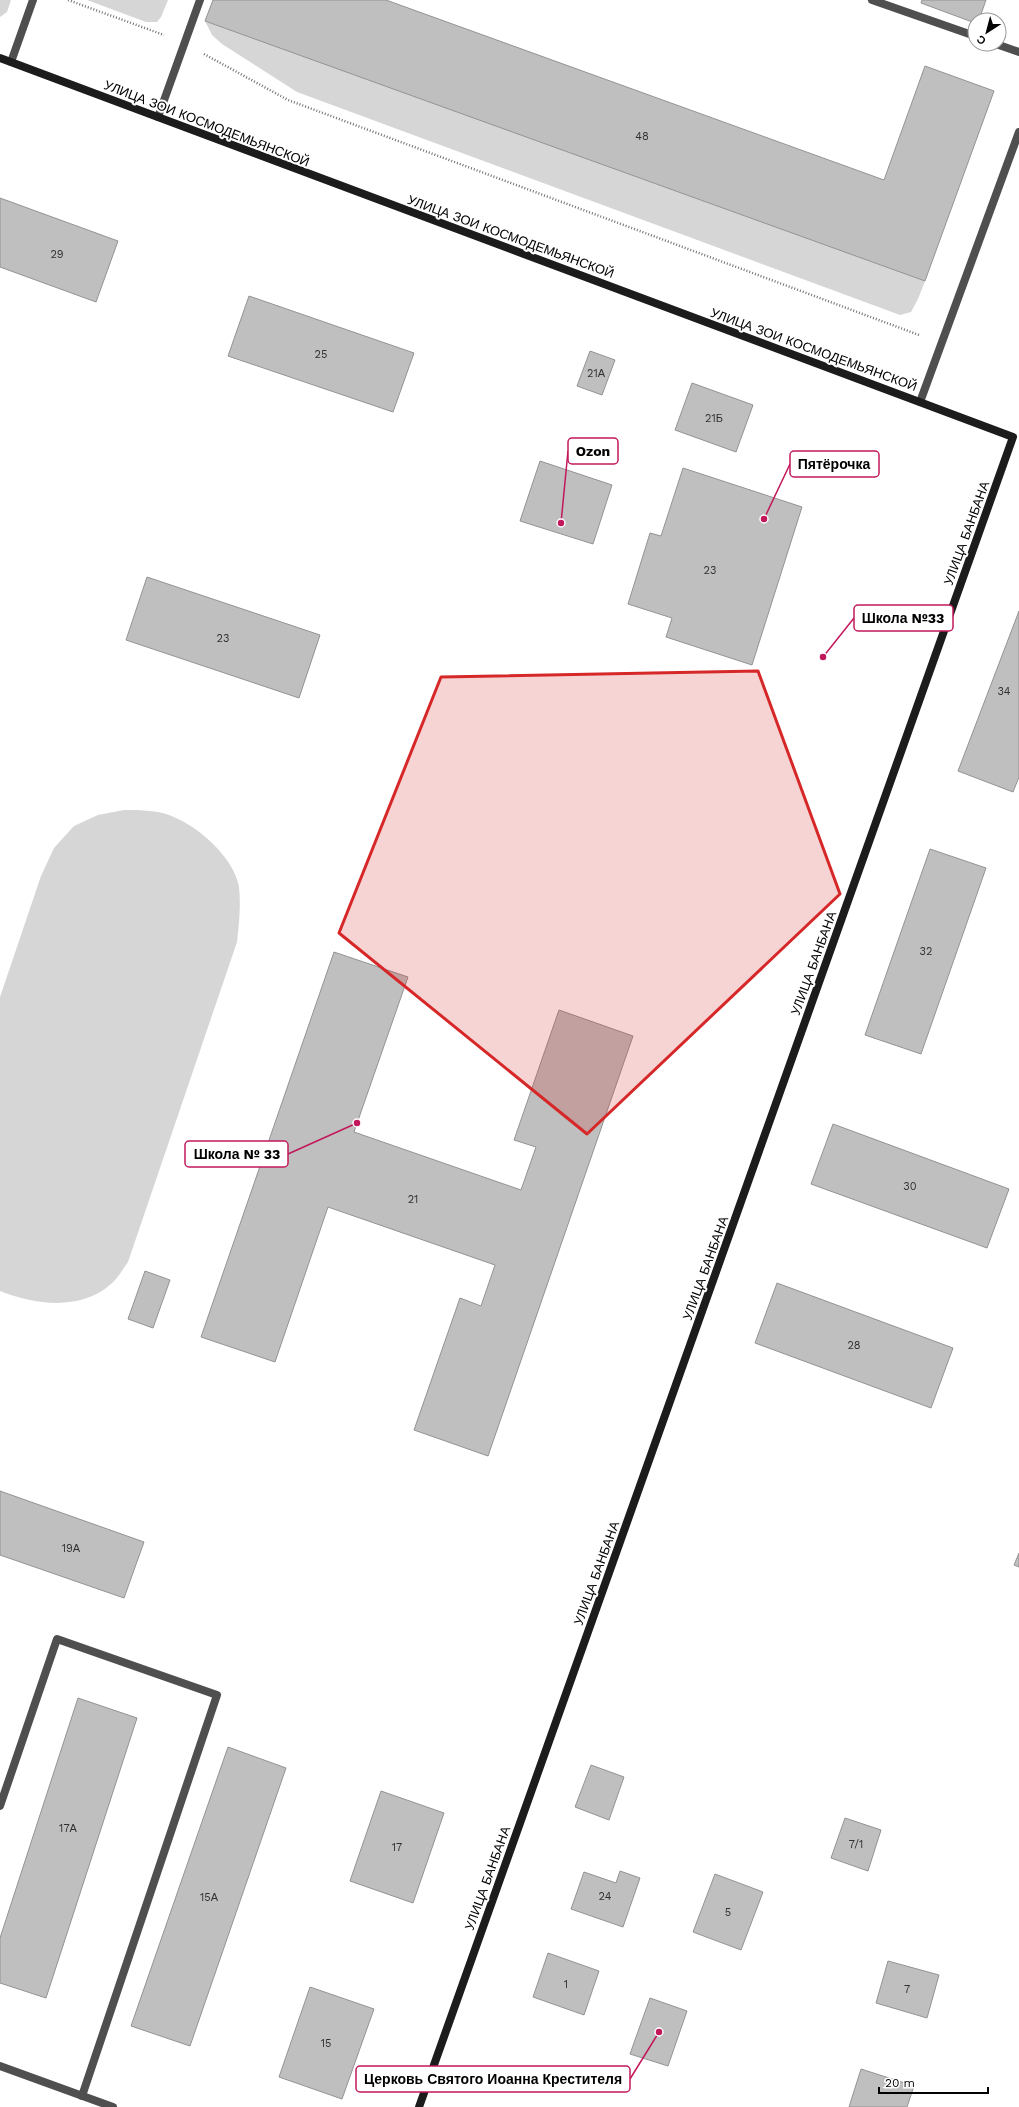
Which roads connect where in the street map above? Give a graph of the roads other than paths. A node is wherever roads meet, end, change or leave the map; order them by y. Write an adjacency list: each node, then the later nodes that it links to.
1 (32, 0): 8 (lane)
2 (200, 0): 9 (lane)
3 (872, 0): 4 (lane)
4 (967, 33)
5 (1007, 48): 6 (lane)
6 (1019, 52)
7 (0, 58): 8 (street, УЛИЦА ЗОИ КОСМОДЕМЬЯНСКОЙ)
8 (11, 62): 9 (street, УЛИЦА ЗОИ КОСМОДЕМЬЯНСКОЙ)
9 (158, 117): 11 (street, УЛИЦА ЗОИ КОСМОДЕМЬЯНСКОЙ)
10 (1019, 132): 11 (lane)
11 (920, 402): 12 (street, УЛИЦА ЗОИ КОСМОДЕМЬЯНСКОЙ)
12 (1013, 437): 17 (street, УЛИЦА БАНБАНА)
13 (0, 1806): 15 (lane)
14 (0, 2066): 15 (lane)
15 (82, 2096): 16 (lane)
16 (113, 2107)
17 (418, 2107)

